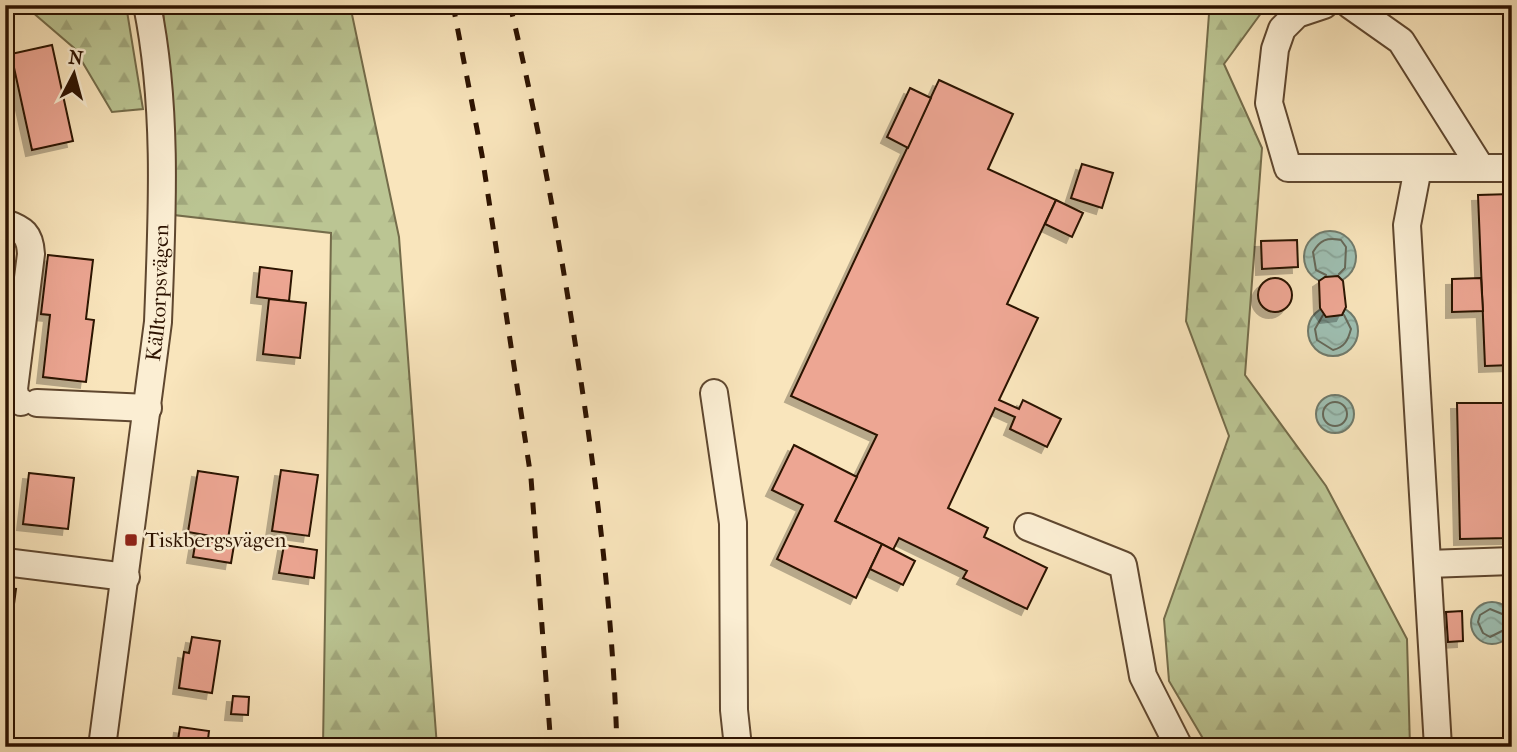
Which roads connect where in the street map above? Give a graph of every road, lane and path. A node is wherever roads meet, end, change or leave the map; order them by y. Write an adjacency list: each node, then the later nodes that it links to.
1 (147, 5): 9 (street, Källtorpsvägen)
2 (1324, 5): 4 (street)
3 (1350, 5): 5 (street)
4 (1418, 168): 5 (street); 13 (street)
5 (1481, 168): 6 (street)
6 (1512, 168)
7 (5, 223): 9 (street)
8 (714, 393): 16 (street)
9 (148, 408): 14 (street, Källtorpsvägen)
10 (1028, 527): 17 (street)
11 (1512, 561): 13 (street)
12 (5, 562): 14 (street)
13 (1428, 564): 18 (street)
14 (126, 577): 15 (street, Källtorpsvägen)
15 (103, 747)
16 (738, 747)
17 (1179, 747)
18 (1438, 747)

